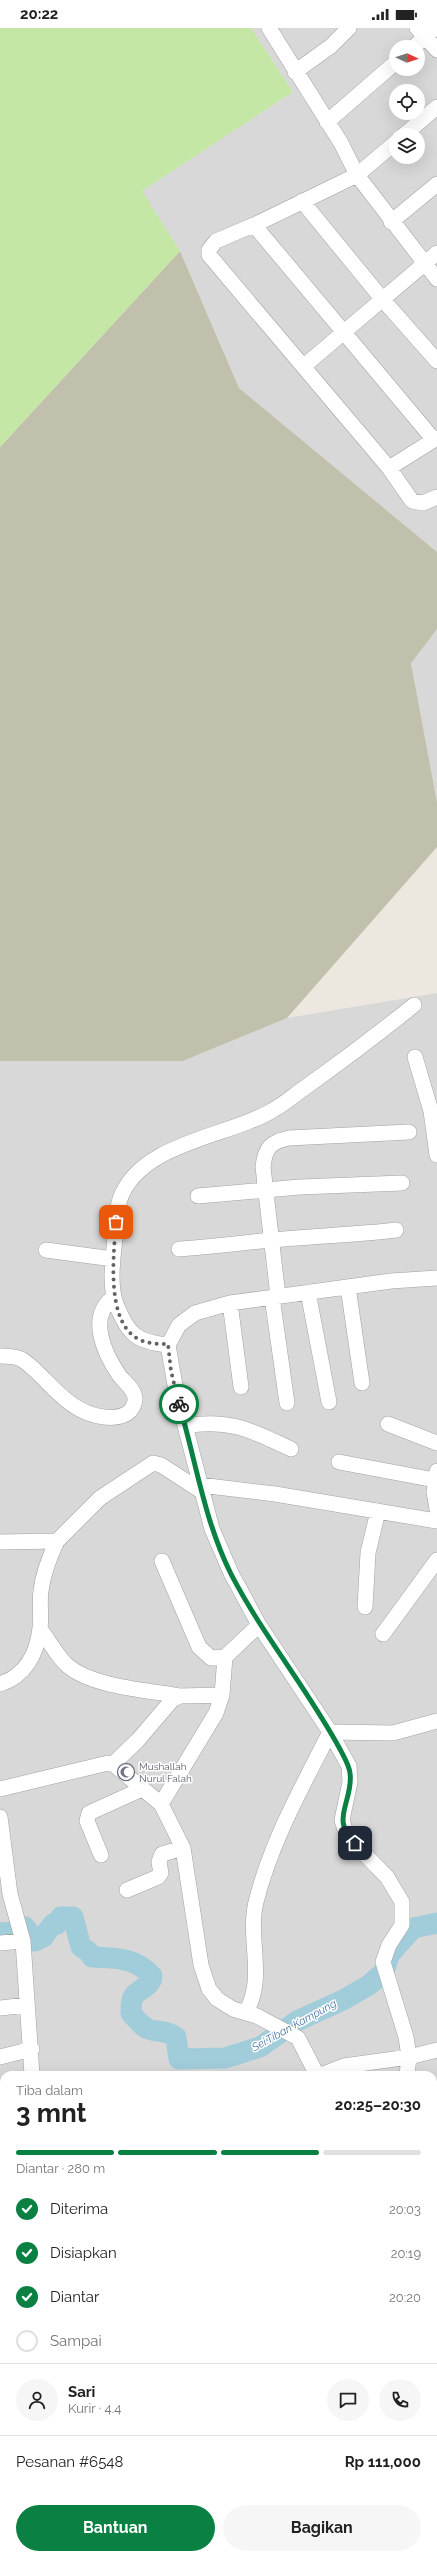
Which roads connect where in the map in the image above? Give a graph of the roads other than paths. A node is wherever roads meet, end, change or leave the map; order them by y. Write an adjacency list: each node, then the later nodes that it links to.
1 (269, 28): 6 (street)
2 (349, 28): 6 (street)
3 (423, 35): 4 (street)
4 (437, 50)
5 (389, 68): 8 (street)
6 (295, 72): 8 (street)
7 (437, 107): 9 (street)
8 (327, 122): 11 (street)
9 (412, 128)
10 (389, 148): 11 (street)
11 (357, 175): 13 (street); 14 (street)
12 (437, 184): 14 (street)
13 (302, 201): 15 (street); 19 (street)
14 (392, 222): 17 (street)
15 (254, 225): 20 (street); 22 (street)
16 (437, 254): 17 (street)
17 (424, 264): 18 (street); 19 (street)
18 (437, 279)
19 (383, 300): 20 (street); 21 (street)
20 (342, 332): 22 (street); 23 (street)
21 (437, 361)
22 (304, 366): 24 (street)
23 (435, 439): 24 (street)
24 (389, 468): 25 (street)
25 (437, 497)
26 (414, 1005): 37 (street)
27 (415, 1057): 29 (street)
28 (409, 1132): 31 (street)
29 (437, 1155)
30 (402, 1182): 31 (street)
31 (266, 1191): 32 (street); 34 (street)
32 (198, 1196)
33 (396, 1230): 34 (street)
34 (271, 1240): 35 (street); 41 (street)
35 (179, 1249)
36 (46, 1250): 37 (street)
37 (113, 1259): 42 (street)
38 (437, 1278): 39 (street)
39 (348, 1287): 40 (street); 46 (street)
40 (308, 1292): 41 (street); 48 (street)
41 (275, 1296): 43 (street); 49 (street)
42 (114, 1297): 44 (street); 45 (street)
43 (230, 1303): 44 (street); 47 (street)
44 (168, 1344): 51 (street)
45 (0, 1356)
46 (362, 1383)
47 (241, 1387)
48 (329, 1402)
49 (287, 1403)
50 (388, 1424): 52 (street)
51 (185, 1426): 53 (street); 56 (street)
52 (437, 1443)
53 (291, 1449)
54 (339, 1462): 55 (street)
55 (436, 1475): 57 (street)
56 (201, 1488): 58 (street); 60 (street); 65 (street)
57 (437, 1509)
58 (378, 1511): 59 (street); 64 (street)
59 (437, 1521)
60 (57, 1541): 61 (street); 66 (street)
61 (0, 1542)
62 (437, 1560): 67 (street)
63 (162, 1561): 68 (street)
64 (364, 1607)
65 (259, 1625): 68 (street); 73 (street)
66 (40, 1629): 69 (street); 71 (street)
67 (383, 1634)
68 (225, 1657): 70 (street)
69 (0, 1684)
70 (222, 1695): 71 (street); 77 (street)
71 (180, 1696): 74 (street)
72 (437, 1721): 73 (street)
73 (330, 1732): 86 (street); 90 (street)
74 (113, 1764): 75 (street); 76 (street)
75 (0, 1789)
76 (142, 1789): 77 (street); 80 (street)
77 (161, 1804): 79 (street)
78 (0, 1818): 82 (street)
79 (183, 1848): 81 (street); 86 (street)
80 (101, 1854)
81 (126, 1890)
82 (21, 1931): 83 (street); 84 (street)
83 (0, 1943)
84 (27, 2005): 85 (street); 87 (street)
85 (0, 2008)
86 (246, 2012): 92 (street)
87 (32, 2049): 89 (street); 91 (street)
88 (437, 2050): 90 (street)
89 (0, 2057)
90 (409, 2057): 93 (street); 94 (street)
91 (32, 2071)
92 (315, 2071)
93 (331, 2071)
94 (407, 2071)

